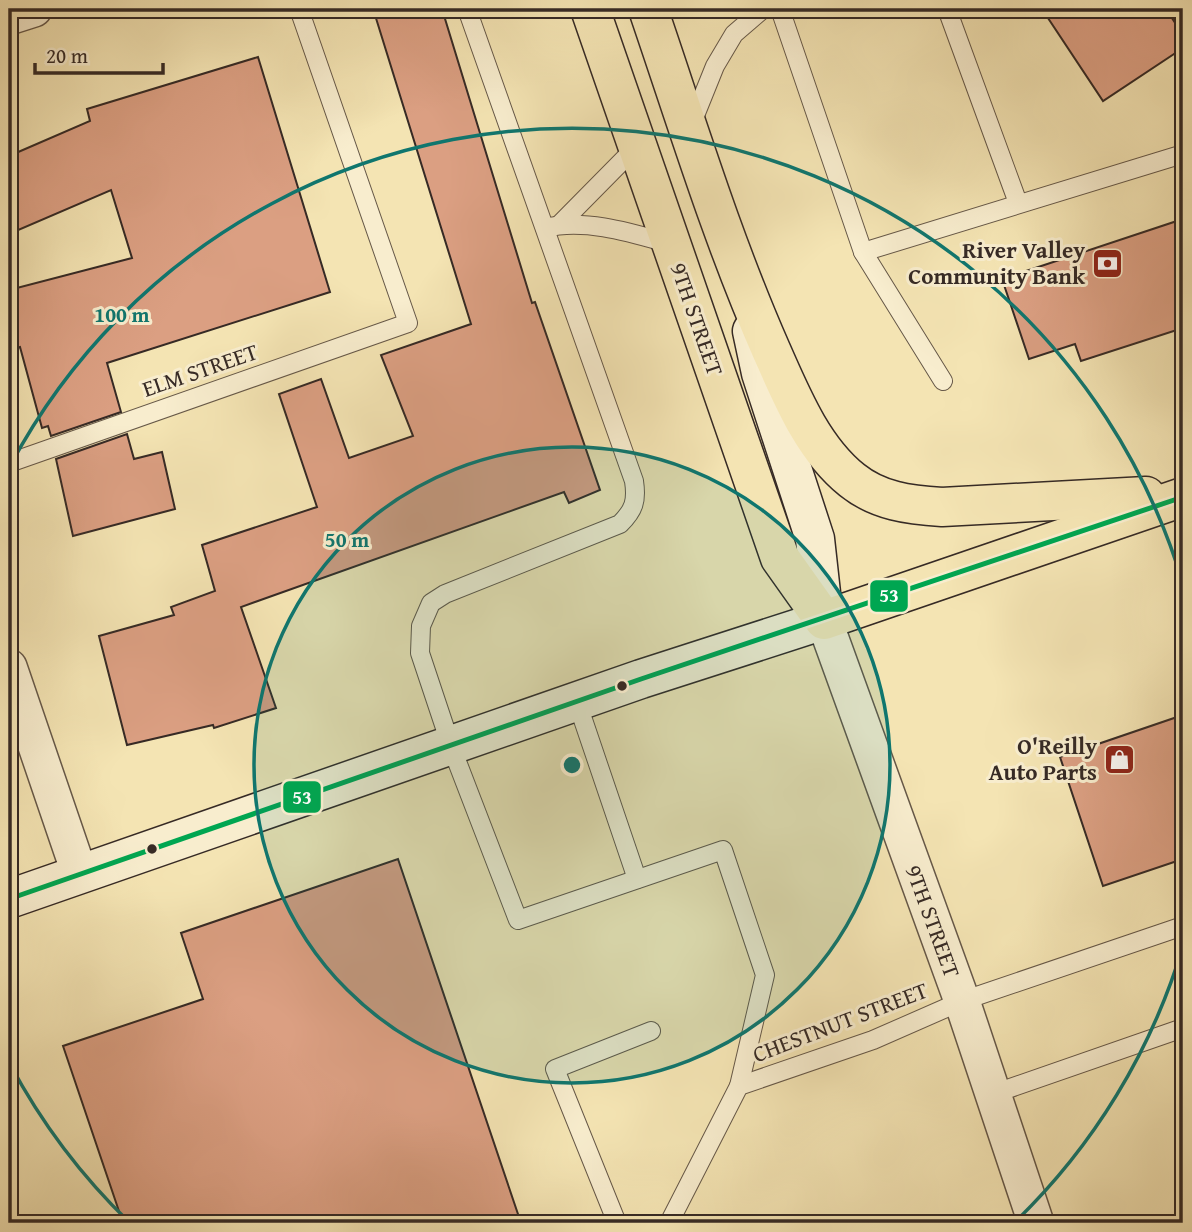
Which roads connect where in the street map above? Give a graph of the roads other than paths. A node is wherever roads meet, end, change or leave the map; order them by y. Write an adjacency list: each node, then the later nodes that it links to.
1 (34, 9): 9 (street)
2 (299, 9): 19 (lane, ELM STREET)
3 (467, 9): 14 (lane)
4 (590, 9): 11 (highway, 9TH STREET)
5 (648, 9): 10 (highway, 9TH STREET)
6 (763, 9): 10 (lane)
7 (780, 9): 16 (lane)
8 (947, 9): 13 (lane)
9 (9, 18)
10 (689, 129): 17 (highway, 9TH STREET)
11 (637, 146): 14 (lane); 15 (highway, 9TH STREET)
12 (1183, 154): 13 (lane)
13 (1018, 204): 16 (lane)
14 (552, 227): 15 (lane); 24 (lane)
15 (671, 244): 21 (highway, 9TH STREET)
16 (863, 252): 18 (lane)
17 (741, 282): 20 (highway); 21 (main road, 9TH STREET)
18 (943, 381)
19 (9, 463)
20 (1183, 496): 21 (highway)
21 (824, 620): 23 (main road); 29 (street, 9TH STREET)
22 (9, 667): 25 (street)
23 (578, 702): 24 (main road); 26 (lane)
24 (451, 746): 25 (main road); 26 (lane)
25 (80, 875): 27 (main road)
26 (637, 879): 32 (lane)
27 (9, 899)
28 (1183, 926): 29 (lane, CHESTNUT STREET)
29 (962, 1002): 32 (lane, CHESTNUT STREET); 33 (street, 9TH STREET)
30 (1183, 1028): 33 (lane)
31 (651, 1031): 34 (lane)
32 (740, 1086): 35 (lane, CHESTNUT STREET)
33 (993, 1094): 36 (street, 9TH STREET)
34 (617, 1223)
35 (669, 1223)
36 (1036, 1223)

